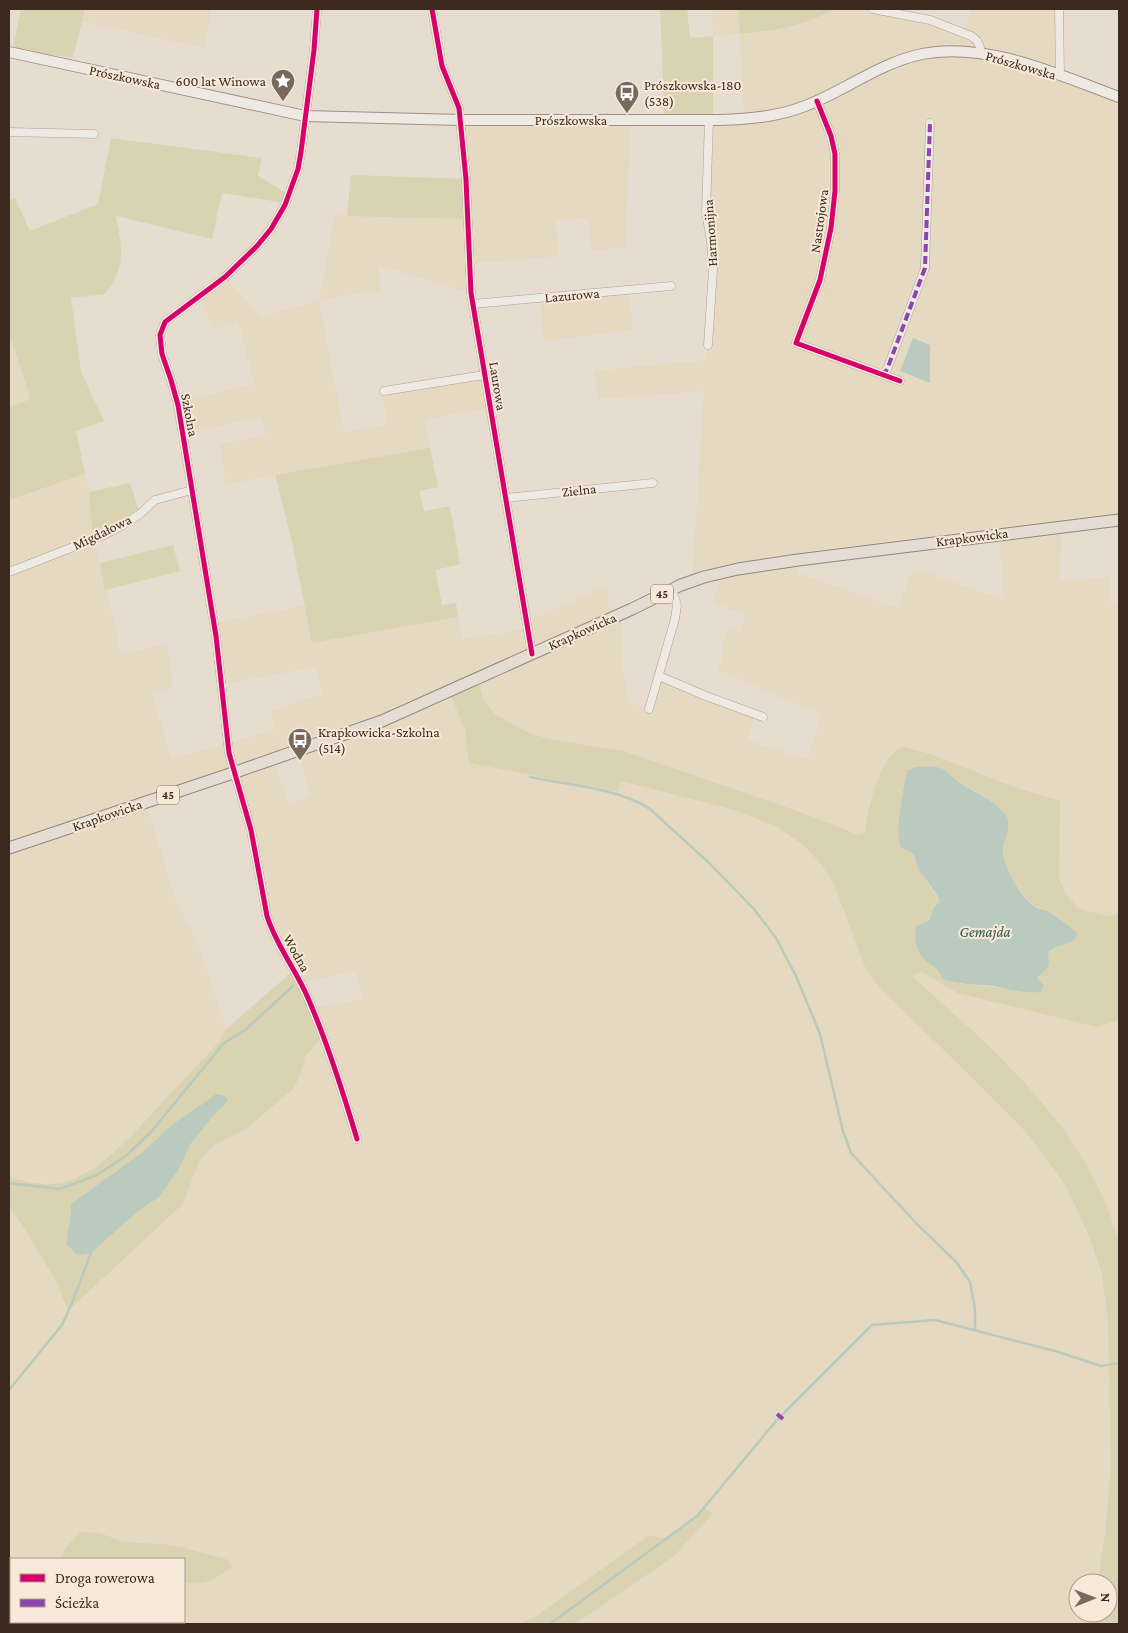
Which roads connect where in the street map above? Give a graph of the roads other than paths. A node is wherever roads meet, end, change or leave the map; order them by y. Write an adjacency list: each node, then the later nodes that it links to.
1 (317, 9): 10 (street)
2 (432, 9): 11 (street, Laurowa)
3 (873, 9): 6 (street)
4 (1059, 9): 7 (street)
5 (9, 52): 10 (main road, Prószkowska)
6 (981, 53): 7 (main road, Prószkowska); 9 (main road, Prószkowska)
7 (1060, 76): 8 (main road, Prószkowska)
8 (1119, 97)
9 (817, 101): 12 (main road, Prószkowska); 19 (street, Nastrojowa)
10 (305, 116): 11 (main road, Prószkowska); 24 (street, Szkolna)
11 (460, 120): 12 (main road, Prószkowska); 17 (street, Laurowa)
12 (709, 120): 18 (street, Harmonijna)
13 (930, 123): 19 (street)
14 (9, 132): 15 (street)
15 (94, 134)
16 (671, 286): 17 (street, Lazurowa)
17 (473, 304): 20 (street, Laurowa)
18 (708, 345)
19 (881, 374): 21 (street)
20 (484, 375): 22 (street, Laurowa); 25 (street, Laurowa)
21 (900, 381)
22 (384, 391)
23 (653, 483): 25 (street, Zielna)
24 (192, 490): 27 (street, Migdałowa); 33 (street, Szkolna)
25 (505, 498): 29 (street, Laurowa)
26 (1119, 520): 28 (main road, Krapkowicka / 45)
27 (9, 572)
28 (672, 589): 29 (main road, Krapkowicka / 45); 30 (street)
29 (532, 654): 33 (main road, Krapkowicka / 45)
30 (659, 676): 31 (street); 32 (street)
31 (649, 710)
32 (763, 717)
33 (234, 773): 34 (main road, Krapkowicka / 45); 35 (street, Wodna)
34 (9, 848)
35 (357, 1140)

